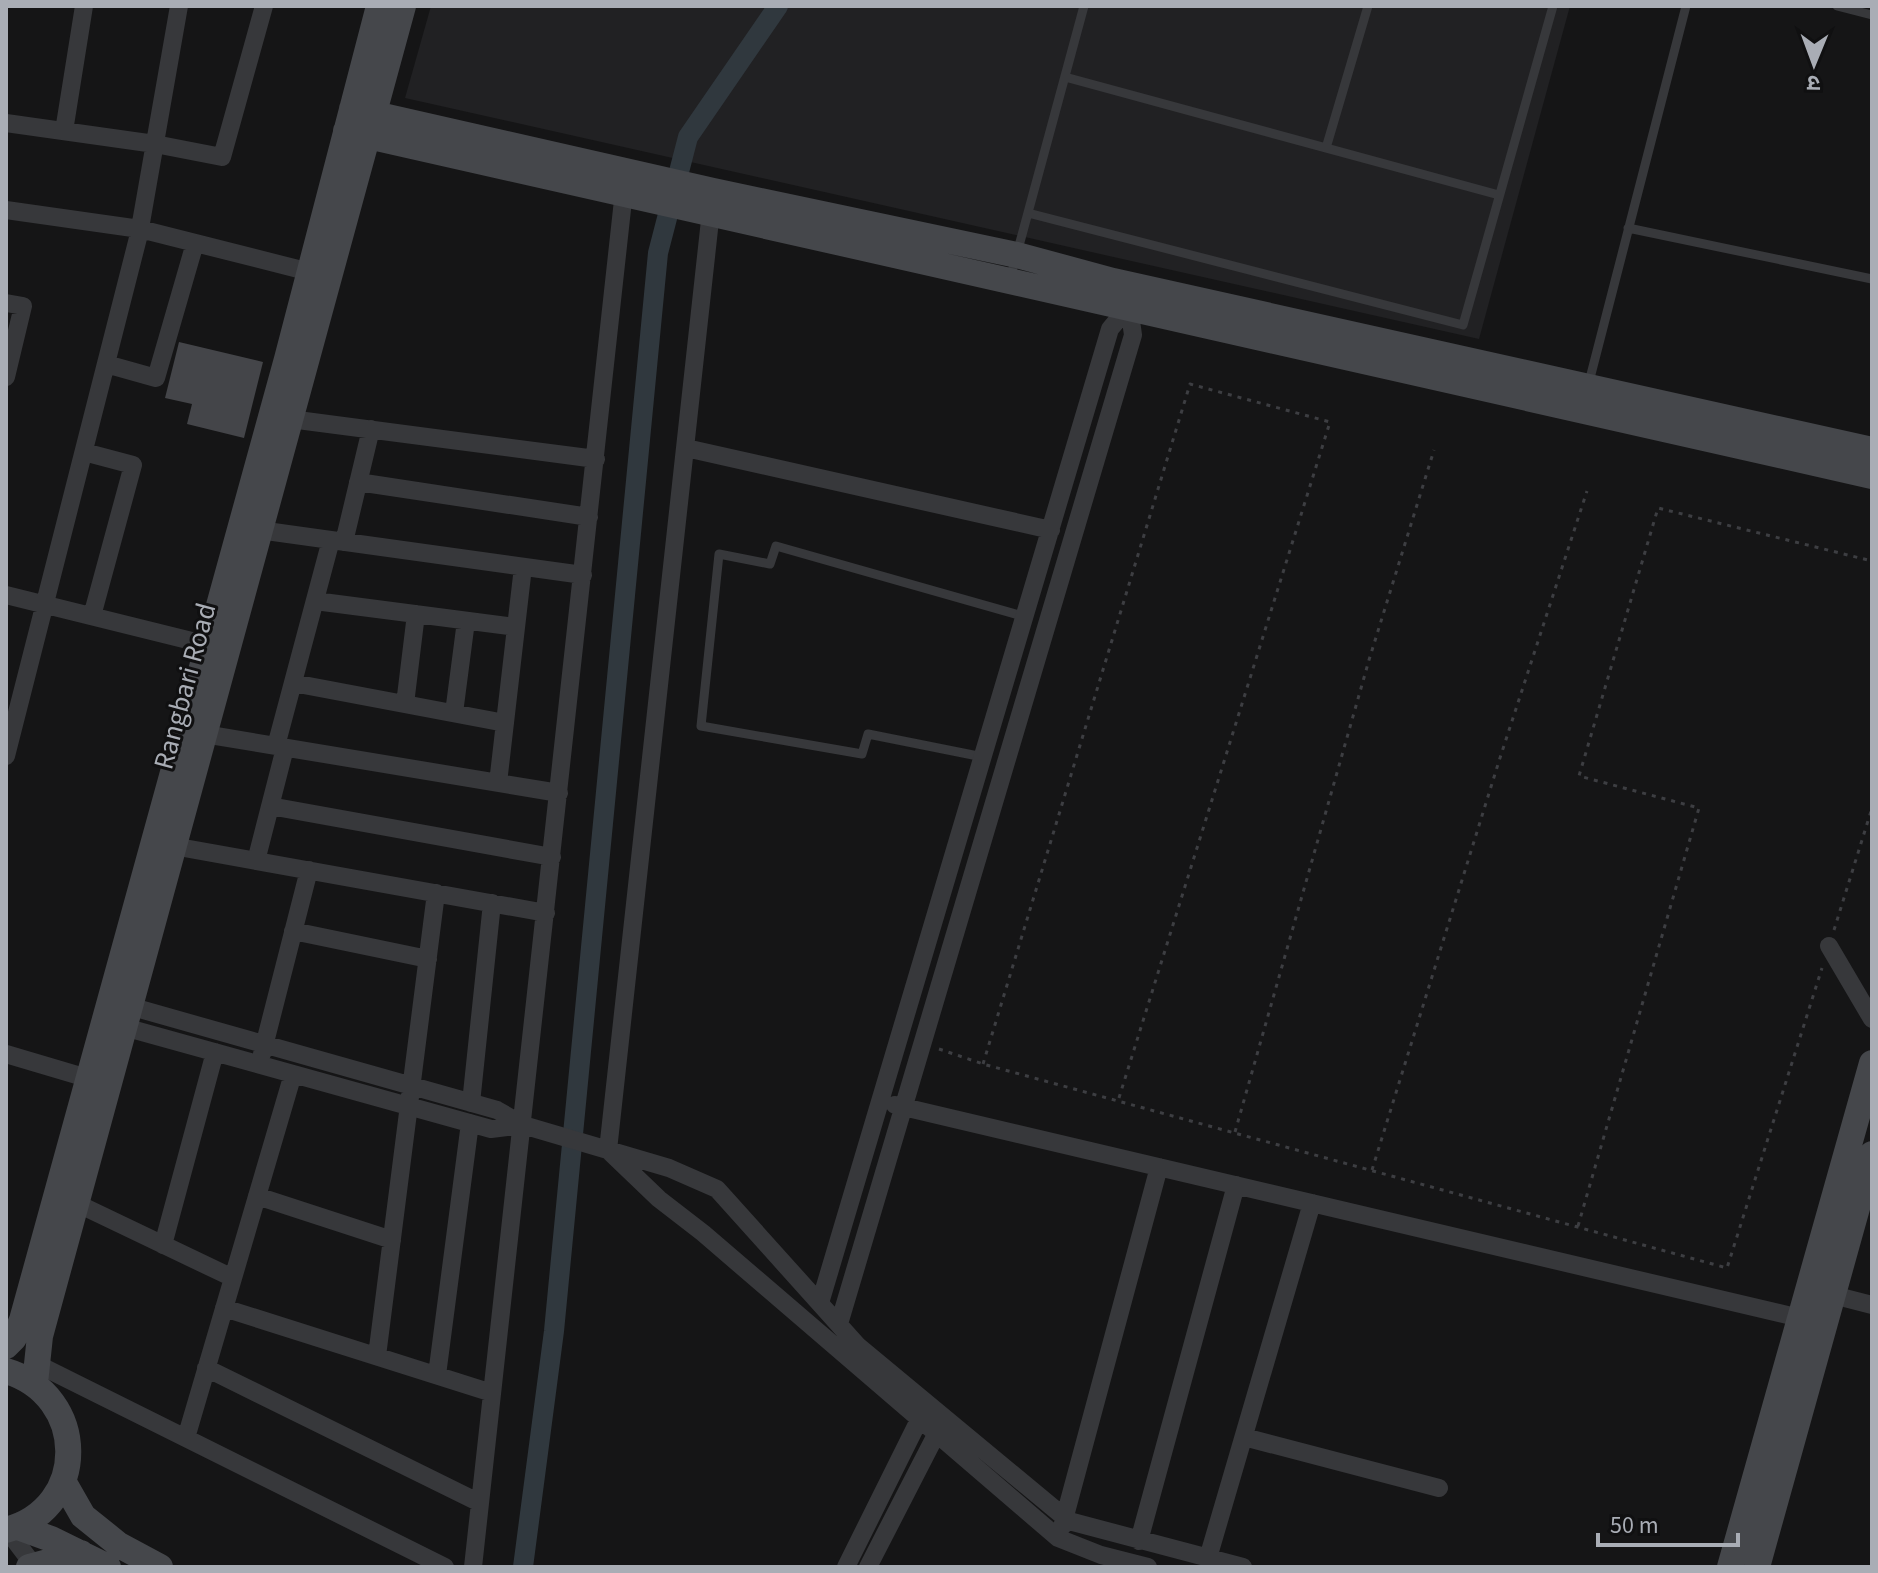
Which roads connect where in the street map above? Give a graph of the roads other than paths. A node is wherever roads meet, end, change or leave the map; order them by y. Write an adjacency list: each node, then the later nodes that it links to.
1 (84, 6): 14 (street)
2 (179, 6): 15 (street)
3 (264, 6): 15 (street)
4 (1084, 6): 11 (lane)
5 (1368, 6): 16 (lane)
6 (1553, 6): 18 (lane)
7 (1686, 6): 22 (lane)
8 (1837, 6): 10 (lane)
9 (384, 9): 12 (street, Rangbari Road)
10 (1872, 15)
11 (1065, 77): 16 (lane); 21 (lane)
12 (360, 122): 17 (street); 26 (street, Rangbari Road); 33 (street, Rangbari Road)
13 (6, 123): 14 (street)
14 (64, 131): 15 (street)
15 (155, 144): 23 (street)
16 (1326, 148): 18 (lane)
17 (631, 183): 19 (street); 38 (street)
18 (1499, 195): 21 (lane)
19 (704, 200): 25 (street); 35 (street)
20 (6, 210): 23 (street)
21 (1028, 213): 25 (lane)
22 (1628, 228): 27 (lane); 32 (lane)
23 (140, 229): 24 (street); 30 (street)
24 (195, 243): 26 (street); 30 (street)
25 (1013, 267): 29 (street); 32 (street)
26 (310, 272): 55 (street, Rangbari Road)
27 (1872, 279)
28 (6, 303): 31 (street)
29 (1129, 306): 39 (street); 43 (street); 61 (street)
30 (106, 364): 37 (street)
31 (6, 377)
32 (1588, 386): 36 (street)
33 (290, 419): 34 (street); 42 (street, Rangbari Road)
34 (371, 429): 38 (street); 40 (street)
35 (686, 448): 43 (street); 95 (street)
36 (1872, 450)
37 (84, 452): 49 (street); 51 (street)
38 (596, 459): 41 (street)
39 (1872, 476)
40 (358, 482): 41 (street); 44 (street)
41 (589, 517): 46 (street)
42 (259, 530): 44 (street); 55 (street, Rangbari Road)
43 (1051, 530): 52 (street)
44 (338, 541): 45 (street); 48 (street)
45 (523, 567): 46 (street); 54 (street)
46 (583, 575): 67 (street)
47 (6, 595): 49 (street)
48 (315, 601): 50 (street); 56 (street)
49 (45, 604): 51 (street); 64 (street)
50 (416, 614): 53 (street); 57 (street)
51 (92, 616): 55 (street)
52 (1026, 617): 59 (street); 65 (lane)
53 (466, 621): 54 (street); 58 (street)
54 (516, 627): 60 (street)
55 (217, 647): 62 (street, Rangbari Road); 87 (street, Rangbari Road)
56 (293, 683): 57 (street); 63 (street)
57 (405, 704): 58 (street)
58 (454, 713): 60 (street)
59 (994, 720): 61 (street); 65 (street)
60 (505, 723): 66 (street)
61 (1016, 728): 92 (street)
62 (204, 734): 63 (street); 69 (street, Rangbari Road)
63 (281, 747): 66 (street); 68 (street)
64 (6, 756)
65 (983, 757): 89 (street)
66 (498, 783): 67 (street)
67 (559, 793): 70 (street)
68 (270, 806): 70 (street); 71 (street)
69 (173, 846): 71 (street); 79 (street, Rangbari Road)
70 (552, 857): 75 (street)
71 (256, 861): 72 (street)
72 (309, 870): 73 (street); 76 (street)
73 (436, 893): 74 (street); 78 (street)
74 (492, 903): 75 (street); 90 (street)
75 (546, 913): 94 (street)
76 (293, 931): 78 (street); 81 (street)
77 (1829, 946): 80 (street)
78 (428, 959): 88 (street)
79 (126, 1016): 81 (street); 82 (street); 100 (street, Rangbari Road)
80 (1872, 1019)
81 (264, 1044): 85 (street); 88 (street)
82 (215, 1052): 85 (street); 103 (street)
83 (6, 1054): 87 (street)
84 (1872, 1063): 109 (street)
85 (259, 1065): 86 (street)
86 (293, 1074): 91 (street); 99 (street)
87 (87, 1078): 111 (street, Rangbari Road)
88 (413, 1086): 90 (street); 91 (street)
89 (880, 1101): 92 (street); 106 (street)
90 (471, 1103): 94 (street)
91 (410, 1106): 93 (street); 102 (street)
92 (904, 1107): 97 (street); 110 (street)
93 (470, 1123): 94 (street); 116 (street)
94 (532, 1127): 95 (street); 117 (street)
95 (601, 1148): 106 (street); 120 (street)
96 (1872, 1154): 105 (street)
97 (1159, 1167): 98 (street); 127 (street)
98 (1236, 1185): 101 (street); 130 (street)
99 (257, 1196): 102 (street); 104 (street)
100 (76, 1203): 103 (street); 115 (street, Rangbari Road)
101 (1312, 1203): 109 (street); 122 (street)
102 (392, 1240): 112 (street)
103 (163, 1245): 104 (street)
104 (233, 1278): 108 (street)
105 (1833, 1295): 107 (street); 143 (street)
106 (820, 1303): 110 (street)
107 (1872, 1305)
108 (224, 1308): 112 (street); 113 (street)
109 (1800, 1318): 142 (street)
110 (839, 1324): 118 (street)
111 (6, 1346)
112 (377, 1356): 116 (street)
113 (206, 1368): 123 (street); 126 (street)
114 (6, 1371): 115 (street)
115 (37, 1374): 123 (street); 124 (street)
116 (437, 1375): 117 (street)
117 (492, 1393): 126 (street)
118 (928, 1403): 119 (street); 120 (street)
119 (945, 1417): 121 (street); 127 (street)
120 (919, 1421): 121 (street); 138 (street)
121 (936, 1435): 129 (street); 139 (street)
122 (1244, 1437): 125 (street); 132 (street)
123 (186, 1438): 136 (street)
124 (63, 1481): 128 (street); 135 (street)
125 (1439, 1488)
126 (480, 1503): 137 (street)
127 (1066, 1517): 129 (street); 130 (street)
128 (10, 1529): 131 (street); 133 (street)
129 (1058, 1538): 140 (street)
130 (1139, 1541): 132 (street)
131 (81, 1553): 133 (street); 134 (street)
132 (1208, 1558): 141 (street)
133 (32, 1566)
134 (108, 1567)
135 (160, 1567)
136 (445, 1567)
137 (473, 1567)
138 (846, 1567)
139 (868, 1567)
140 (1148, 1567)
141 (1243, 1567)
142 (1730, 1567)
143 (1757, 1567)

